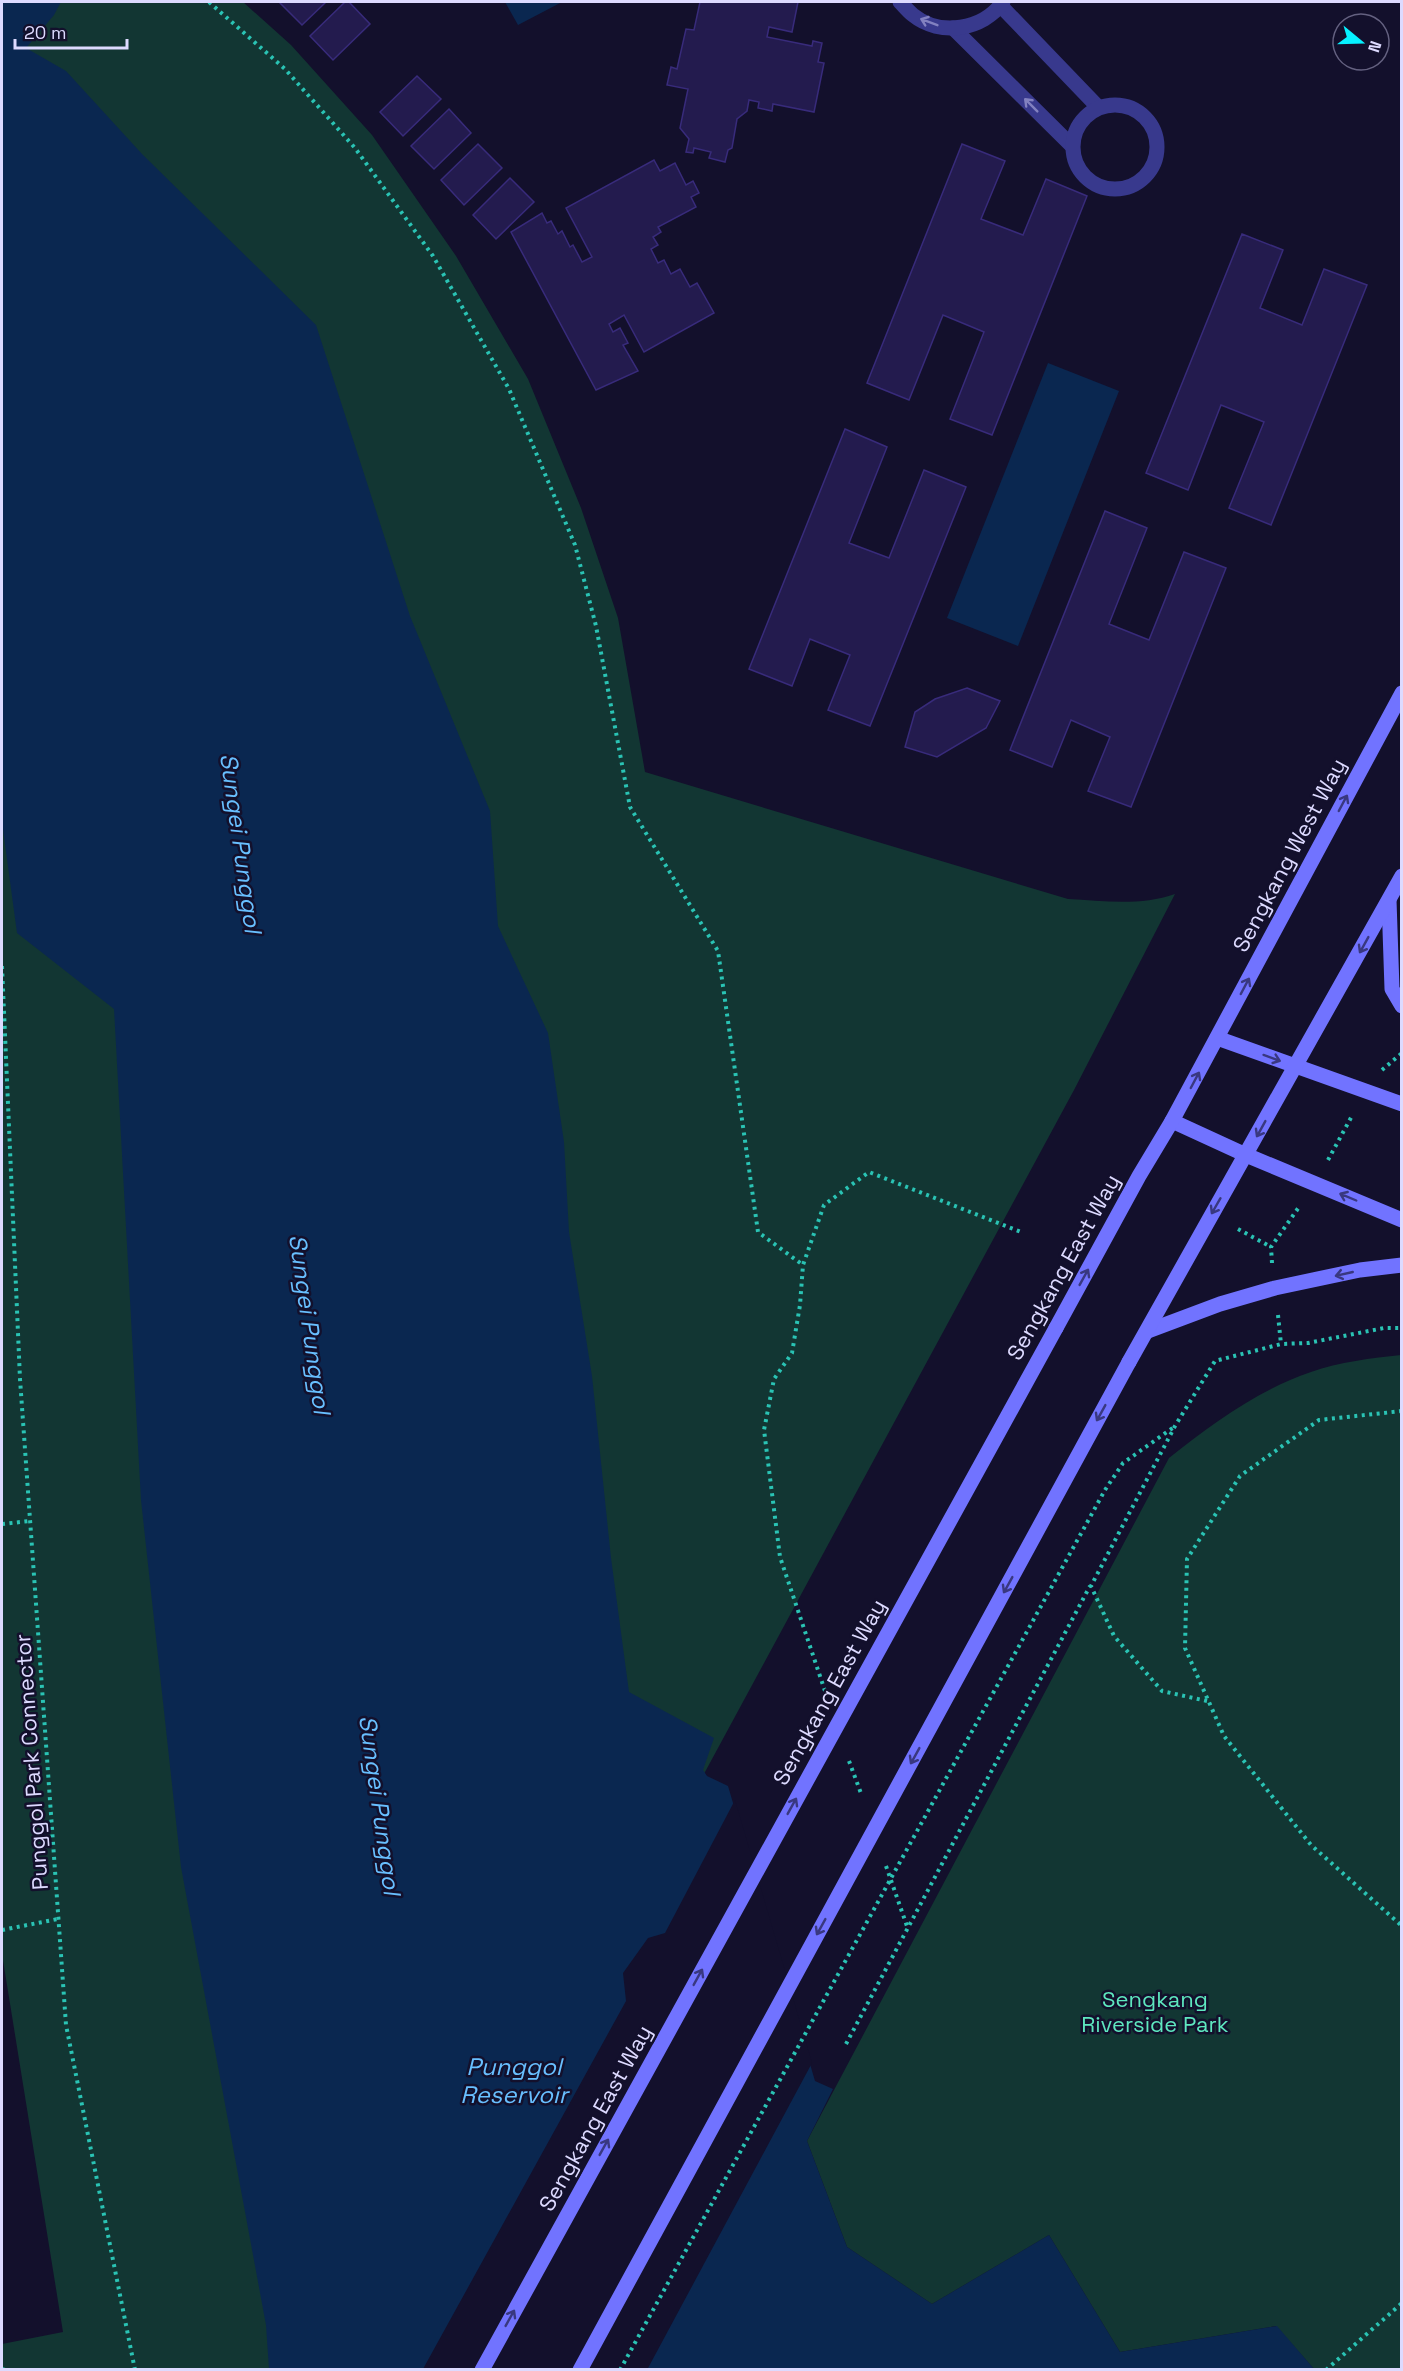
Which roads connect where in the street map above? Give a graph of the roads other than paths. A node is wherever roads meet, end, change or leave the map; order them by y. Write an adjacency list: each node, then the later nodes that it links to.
1 (900, 2): 3 (street, one-way to 1)
2 (1002, 3): 3 (street); 4 (street)
3 (954, 28): 5 (street, one-way to 3)
4 (1098, 107): 5 (street); 5 (street)
5 (1072, 146)
6 (1401, 693): 10 (main road, Sengkang West Way, one-way to 6)
7 (1401, 876): 8 (main road)
8 (1389, 900): 9 (main road); 11 (main road, one-way to 11)
9 (1401, 1006)
10 (1217, 1038): 11 (main road, one-way to 11); 13 (main road, Sengkang East Way, one-way to 10)
11 (1296, 1067): 12 (main road); 14 (main road, one-way to 14)
12 (1401, 1104)
13 (1172, 1121): 14 (main road); 18 (main road, Sengkang East Way, one-way to 13, bridge)
14 (1246, 1155): 15 (main road, one-way to 14); 17 (main road, one-way to 17)
15 (1401, 1220)
16 (1401, 1265): 17 (main road, one-way to 17)
17 (1148, 1331): 19 (main road, one-way to 19, bridge)
18 (482, 2370)
19 (579, 2370)

